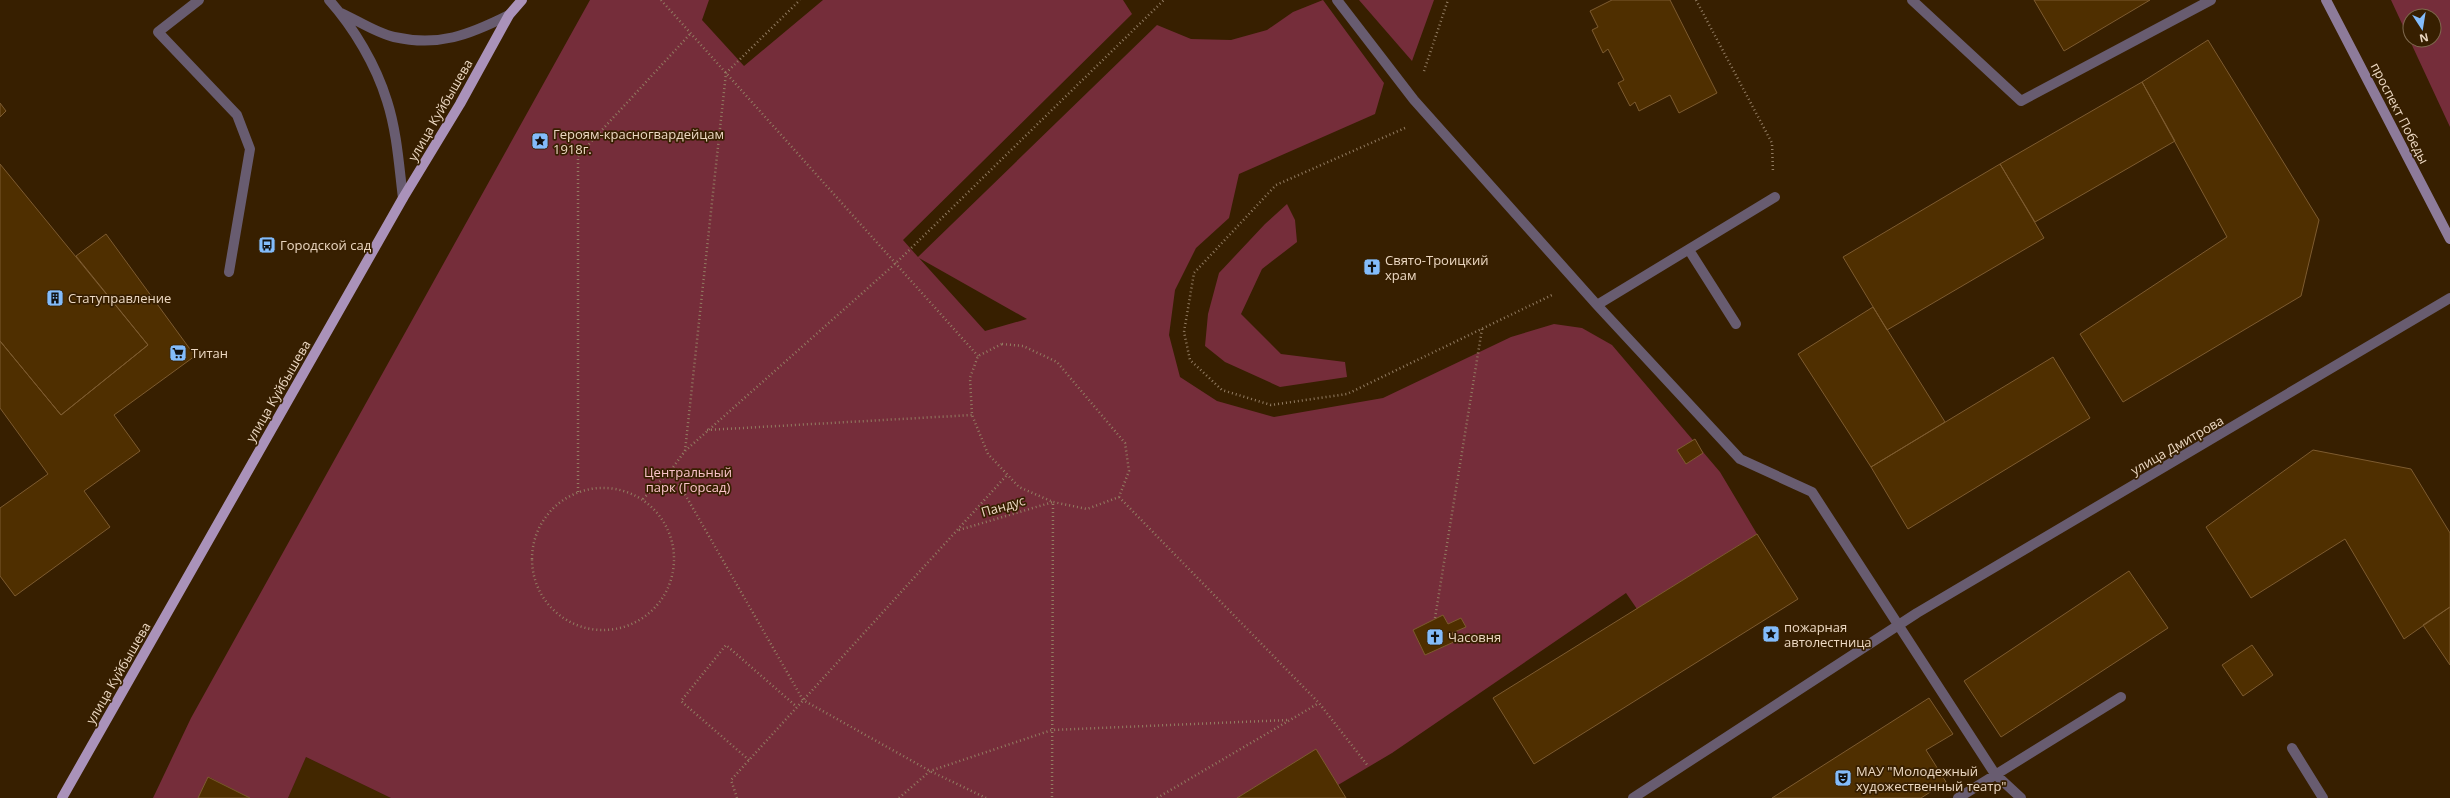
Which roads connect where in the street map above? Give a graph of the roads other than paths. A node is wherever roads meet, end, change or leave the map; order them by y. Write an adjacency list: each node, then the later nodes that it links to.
1 (199, 0): 14 (street)
2 (329, 0): 8 (street)
3 (522, 0): 9 (main road, улица Куйбышева)
4 (1337, 0): 16 (street)
5 (1912, 0): 6 (street)
6 (2211, 0)
7 (2326, 0): 12 (street, проспект Победы)
8 (340, 13): 9 (street); 11 (street)
9 (509, 15): 11 (main road, улица Куйбышева)
10 (1775, 197): 13 (street)
11 (403, 198): 22 (main road, улица Куйбышева)
12 (2450, 239)
13 (1689, 250): 16 (street); 17 (street)
14 (229, 272)
15 (2450, 298): 18 (street, улица Дмитрова)
16 (1597, 305): 18 (street)
17 (1736, 324)
18 (1898, 624): 21 (street); 23 (street, улица Дмитрова)
19 (2121, 697): 21 (street)
20 (2292, 748): 26 (street)
21 (1995, 774): 24 (street); 25 (street)
22 (62, 798)
23 (1633, 798)
24 (1958, 798)
25 (2021, 798)
26 (2324, 798)

